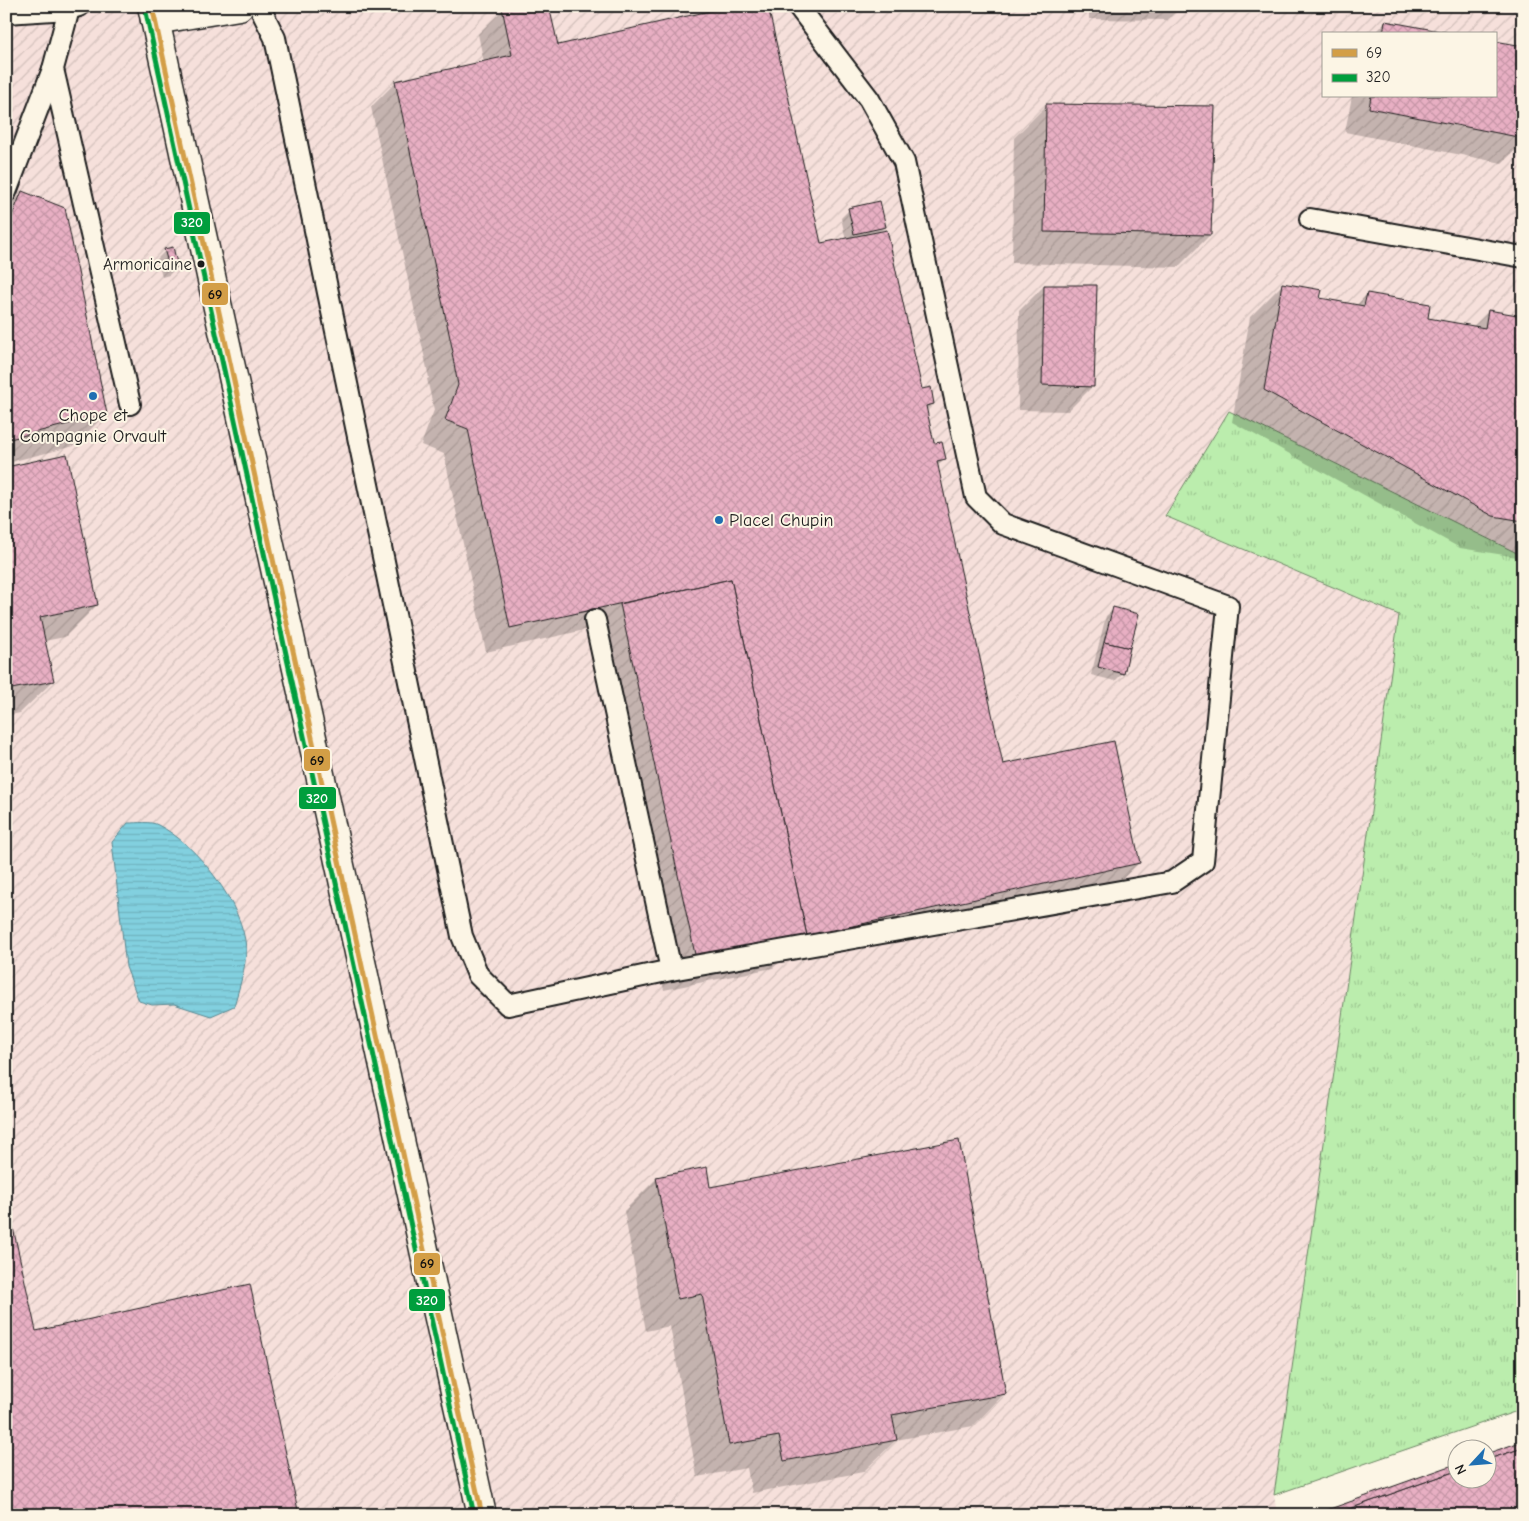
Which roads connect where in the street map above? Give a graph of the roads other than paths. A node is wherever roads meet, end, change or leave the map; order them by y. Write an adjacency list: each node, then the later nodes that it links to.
1 (239, 6): 6 (main road)
2 (259, 6): 13 (lane)
3 (798, 6): 13 (lane)
4 (74, 8): 5 (lane); 7 (lane)
5 (6, 13)
6 (153, 13): 14 (main road)
7 (53, 69): 8 (lane); 11 (lane)
8 (6, 192)
9 (1310, 218): 10 (lane)
10 (1523, 257)
11 (130, 404)
12 (595, 620): 13 (lane)
13 (671, 970)
14 (482, 1515)

